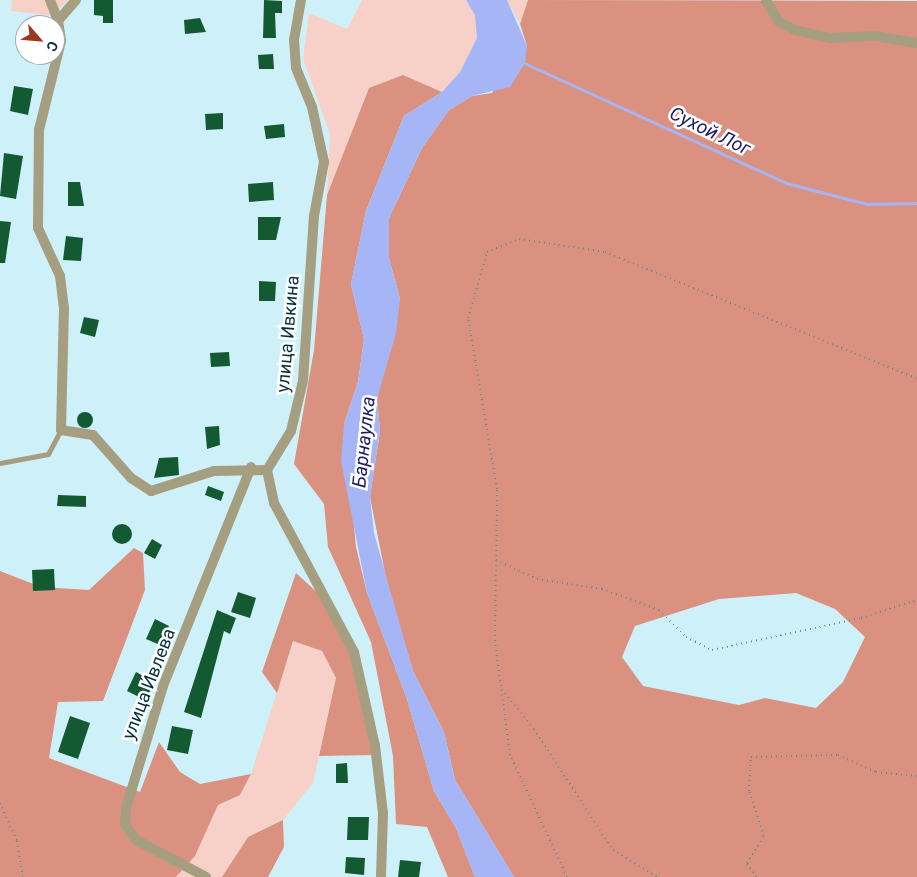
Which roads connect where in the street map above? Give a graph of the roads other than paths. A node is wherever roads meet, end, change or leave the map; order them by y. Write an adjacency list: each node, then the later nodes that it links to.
1 (50, 0): 5 (street)
2 (76, 0): 6 (street)
3 (301, 0): 12 (street, улица Ивкина)
4 (766, 0): 7 (street)
5 (56, 15)
6 (63, 15)
7 (917, 43)
8 (55, 65): 9 (street)
9 (61, 430): 10 (lane); 11 (street)
10 (0, 463)
11 (251, 467): 12 (street); 13 (street, улица Ивлева)
12 (268, 470): 14 (street)
13 (206, 877)
14 (381, 877)

